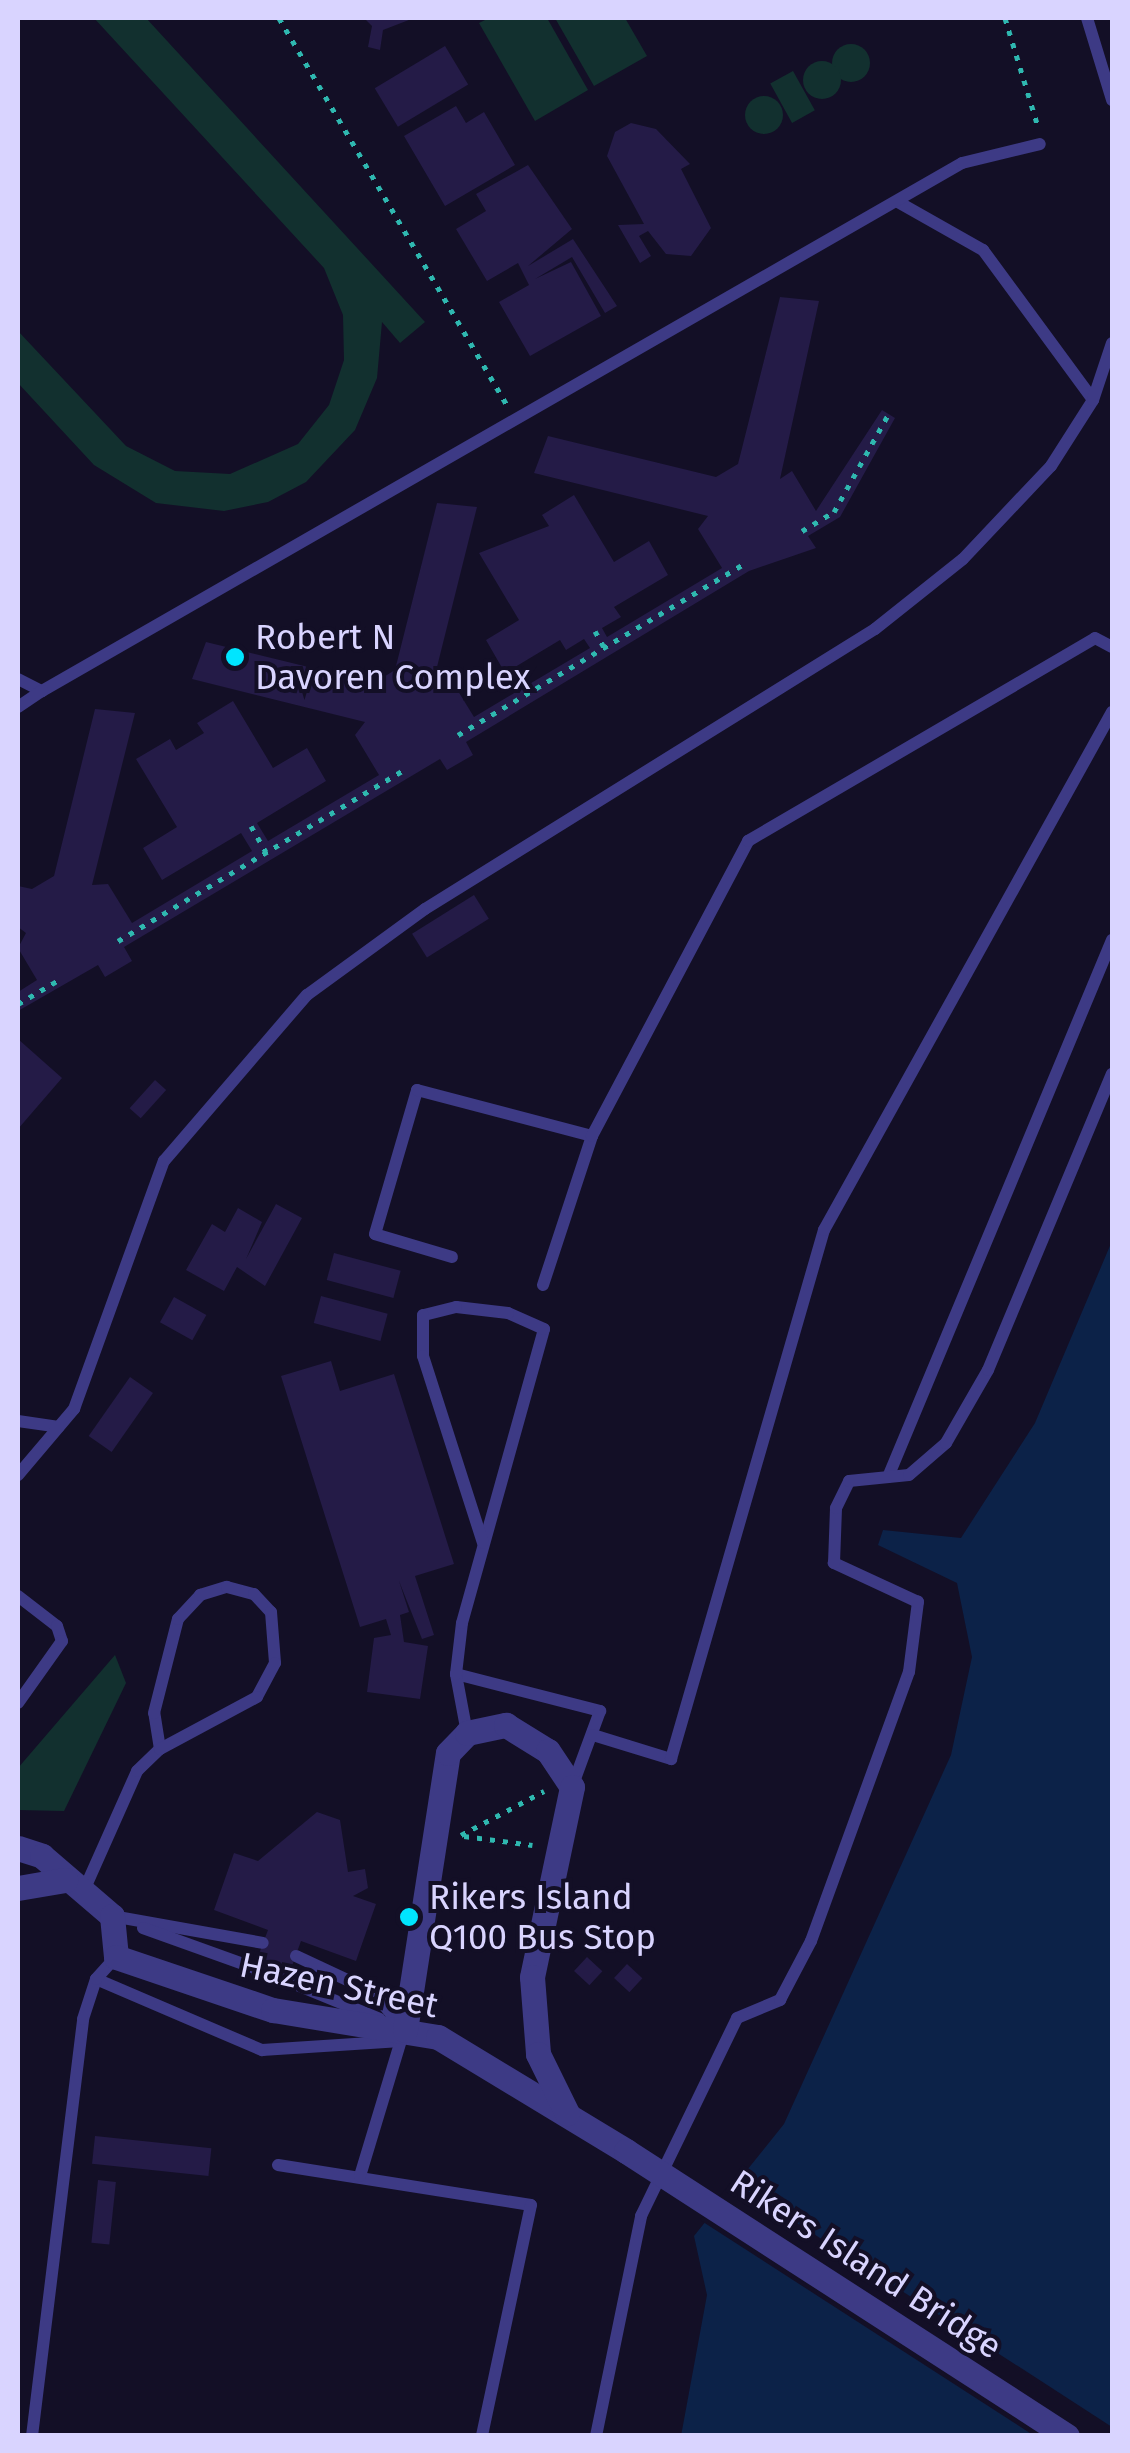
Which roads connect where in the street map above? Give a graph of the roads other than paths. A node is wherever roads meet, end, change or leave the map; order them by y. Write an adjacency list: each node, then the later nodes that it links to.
1 (1088, 18): 2 (lane)
2 (1112, 100)
3 (1040, 144): 4 (lane)
4 (898, 202): 6 (lane); 9 (lane)
5 (1112, 342): 6 (lane)
6 (1094, 400): 18 (lane)
7 (1112, 647): 14 (lane)
8 (18, 678): 9 (lane)
9 (42, 692): 10 (lane)
10 (18, 706)
11 (1112, 712): 26 (lane)
12 (1112, 940): 20 (lane)
13 (1112, 1074): 20 (lane)
14 (592, 1136): 15 (lane); 16 (lane)
15 (452, 1257)
16 (543, 1284)
17 (18, 1421): 18 (lane)
18 (59, 1427): 19 (lane)
19 (18, 1475)
20 (888, 1477): 46 (lane)
21 (483, 1543): 21 (lane); 23 (lane)
22 (18, 1596): 24 (lane)
23 (456, 1674): 25 (lane); 26 (lane)
24 (18, 1703)
25 (466, 1733): 28 (street); 39 (street)
26 (593, 1735): 28 (lane)
27 (160, 1749): 27 (lane); 30 (lane)
28 (572, 1788): 40 (street)
29 (18, 1848): 30 (street)
30 (75, 1884): 31 (street); 32 (street)
31 (18, 1888)
32 (112, 1916): 33 (lane); 35 (street); 36 (lane)
33 (263, 1943)
34 (296, 1956): 39 (lane)
35 (116, 1957): 37 (lane); 39 (street, Hazen Street)
36 (254, 1968)
37 (96, 1979): 39 (lane); 44 (lane)
38 (287, 1980): 39 (lane)
39 (403, 2035): 40 (street, Hazen Street); 43 (lane)
40 (567, 2113): 41 (street, Hazen Street)
41 (626, 2151): 47 (street, Rikers Island Bridge, bridge)
42 (278, 2166): 43 (lane)
43 (360, 2176): 45 (lane)
44 (32, 2436)
45 (482, 2436)
46 (596, 2436)
47 (1067, 2436)

